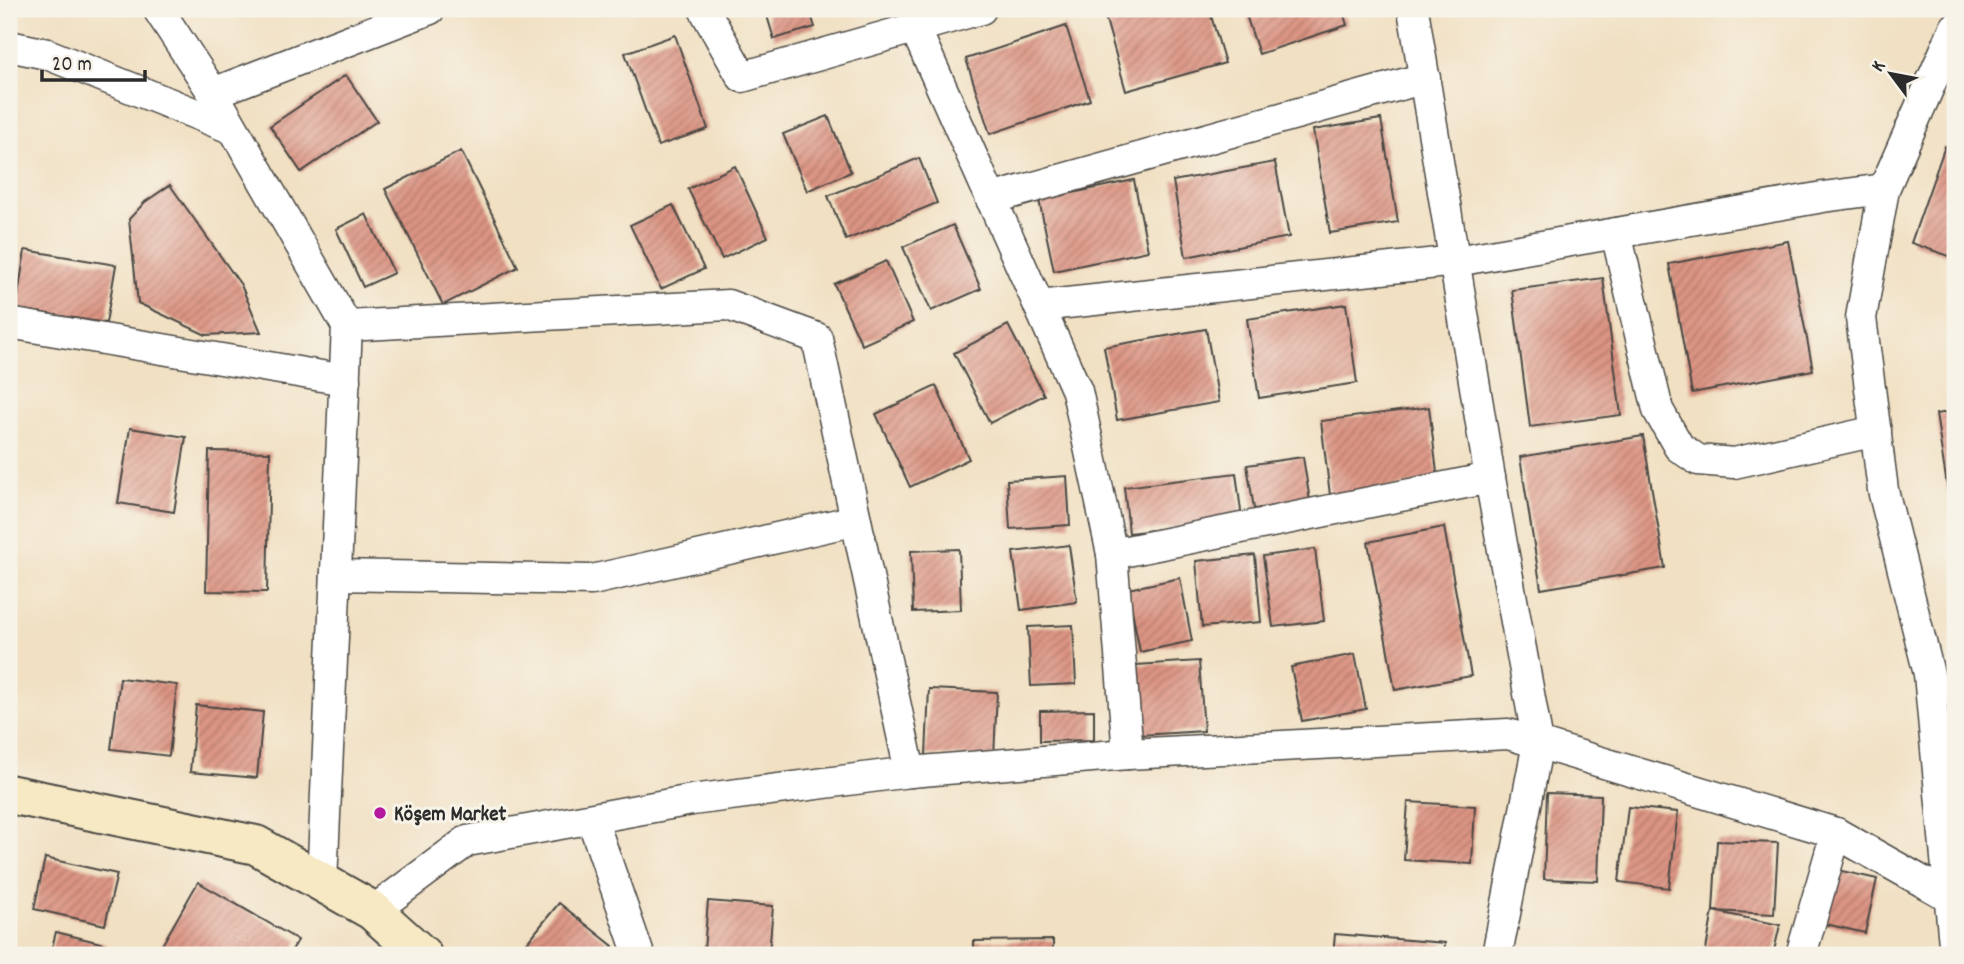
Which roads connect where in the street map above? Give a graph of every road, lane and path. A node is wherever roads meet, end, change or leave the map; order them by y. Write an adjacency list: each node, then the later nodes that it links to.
1 (158, 9): 10 (street)
2 (430, 9): 10 (street)
3 (704, 9): 6 (street)
4 (981, 9): 6 (street)
5 (1413, 9): 9 (street)
6 (915, 28): 13 (street)
7 (1955, 29): 12 (street)
8 (9, 46): 11 (street)
9 (1425, 78): 13 (street); 15 (street)
10 (213, 93): 11 (street)
11 (233, 129): 18 (street)
12 (1884, 189): 14 (street); 20 (street)
13 (991, 199): 16 (street)
14 (1616, 233): 15 (street); 20 (street)
15 (1456, 261): 16 (street); 21 (street)
16 (1039, 306): 23 (street)
17 (9, 323): 19 (street)
18 (347, 326): 19 (street); 22 (street)
19 (345, 380): 24 (street)
20 (1876, 431): 25 (street)
21 (1490, 478): 23 (street); 26 (street)
22 (856, 520): 24 (street); 28 (street)
23 (1112, 554): 27 (street)
24 (336, 575): 32 (street)
25 (1943, 690): 33 (street)
26 (1538, 743): 27 (street); 31 (street); 37 (street)
27 (1128, 754): 28 (street)
28 (910, 772): 30 (street)
29 (9, 794): 32 (street)
30 (592, 819): 34 (street); 36 (street)
31 (1836, 833): 33 (street); 38 (street)
32 (323, 882): 34 (street)
33 (1953, 898): 39 (street)
34 (373, 911): 35 (street)
35 (422, 955)
36 (639, 955)
37 (1497, 955)
38 (1801, 955)
39 (1955, 955)

